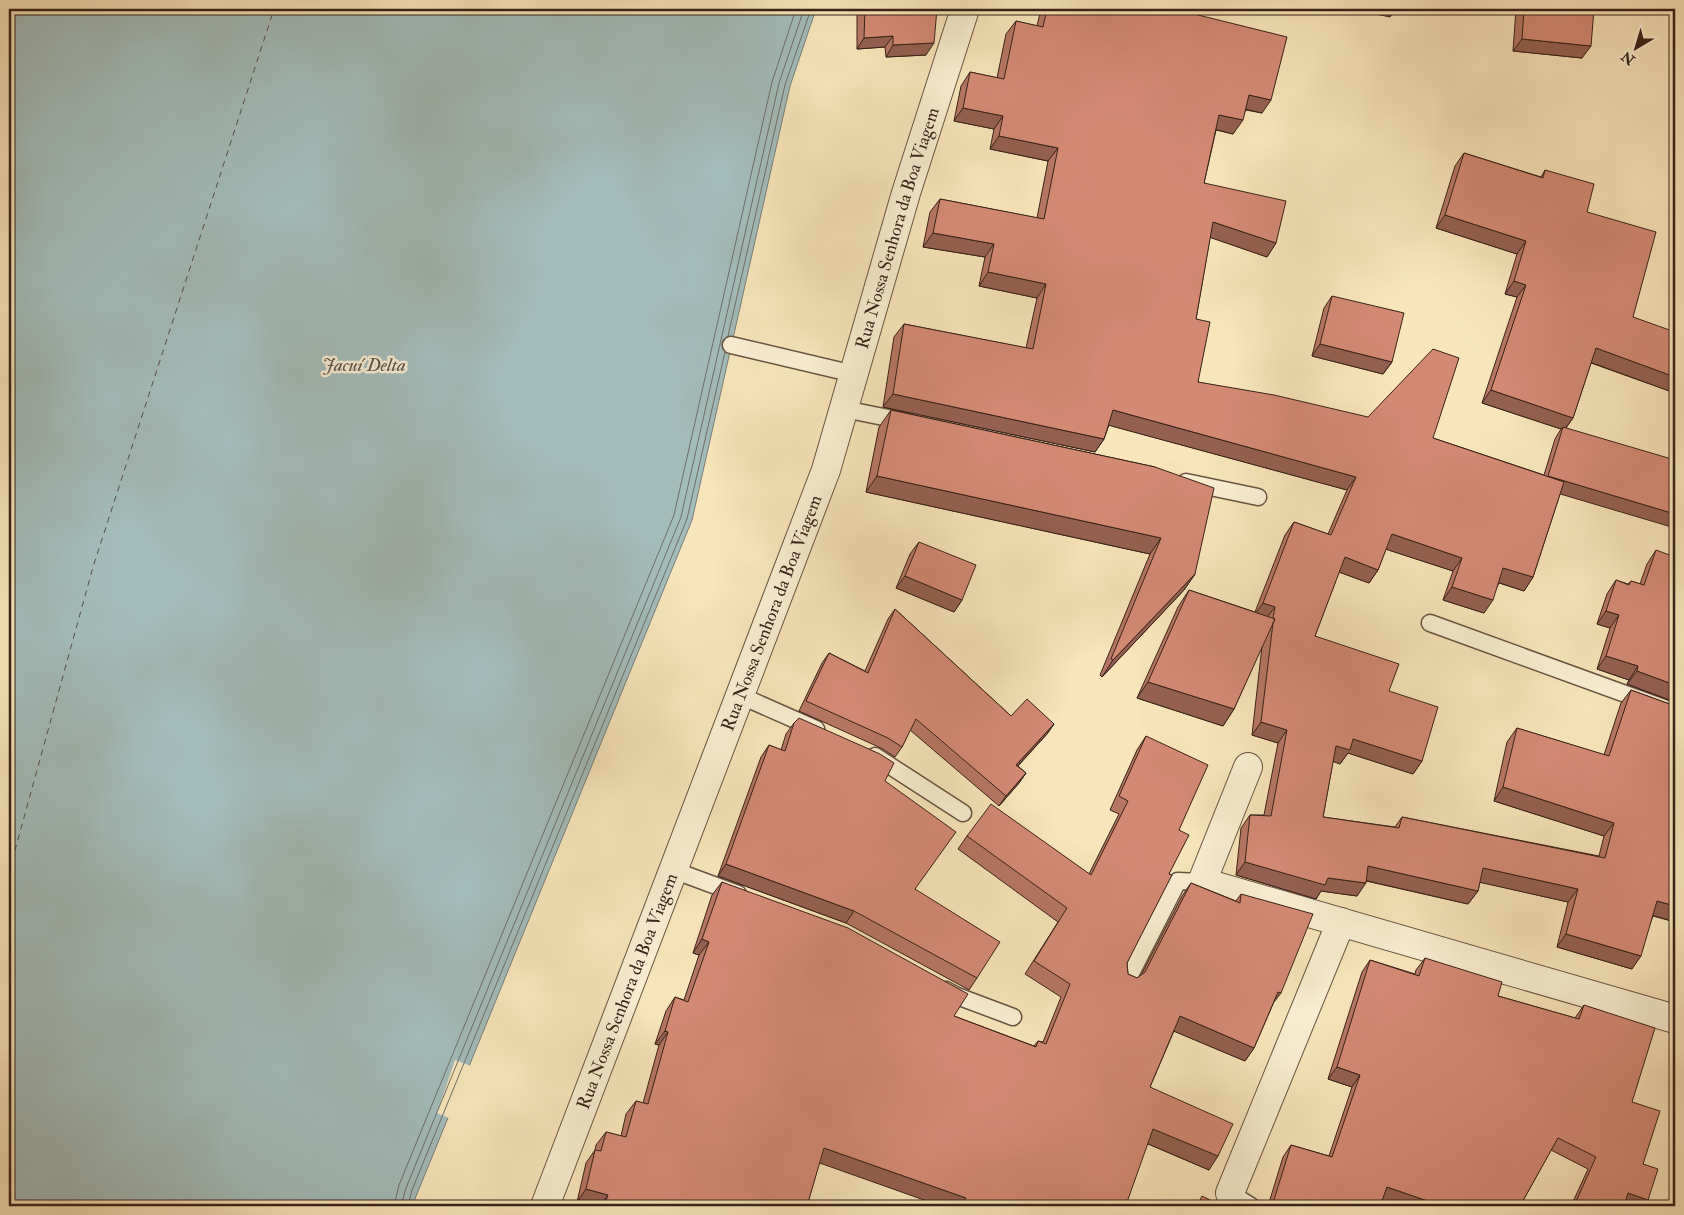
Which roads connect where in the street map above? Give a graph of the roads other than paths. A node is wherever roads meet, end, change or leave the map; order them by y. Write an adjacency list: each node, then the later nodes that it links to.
1 (965, 9): 3 (street, Rua Nossa Senhora da Boa Viagem)
2 (731, 345): 3 (lane)
3 (854, 374): 4 (street, Rua Nossa Senhora da Boa Viagem)
4 (844, 408): 5 (lane); 9 (street, Rua Nossa Senhora da Boa Viagem)
5 (920, 425)
6 (1171, 478): 7 (lane)
7 (1258, 497)
8 (1430, 623): 10 (lane)
9 (739, 695): 11 (lane); 15 (street, Rua Nossa Senhora da Boa Viagem)
10 (1675, 712)
11 (834, 738)
12 (860, 749): 14 (lane)
13 (1248, 767): 16 (street)
14 (963, 813)
15 (672, 870): 17 (lane); 24 (street, Rua Nossa Senhora da Boa Viagem)
16 (1202, 882): 18 (street); 19 (lane)
17 (753, 899)
18 (1341, 922): 22 (street); 23 (street)
19 (1126, 981)
20 (933, 982): 21 (lane)
21 (1013, 1017)
22 (1675, 1019)
23 (1240, 1200)
24 (545, 1206)

